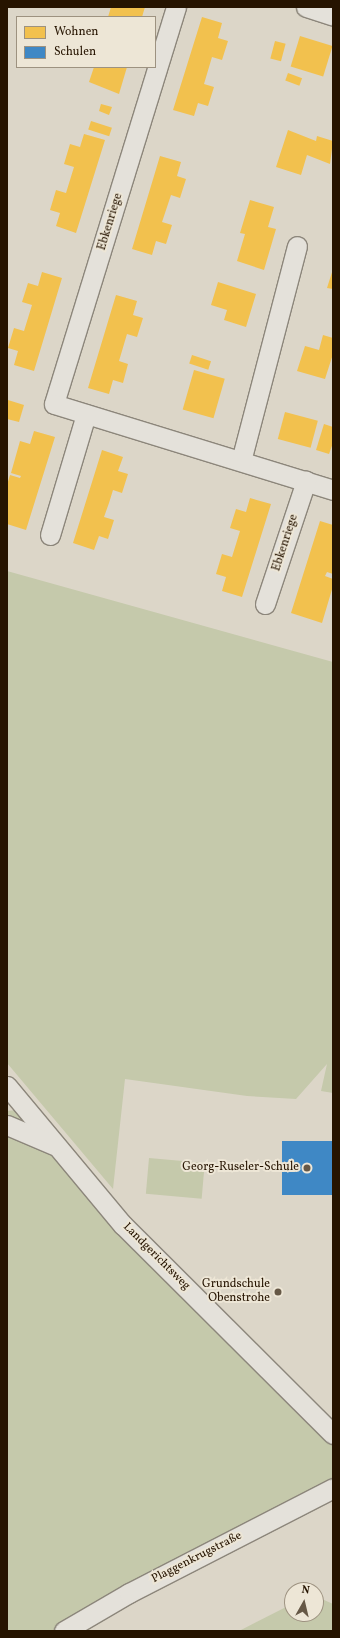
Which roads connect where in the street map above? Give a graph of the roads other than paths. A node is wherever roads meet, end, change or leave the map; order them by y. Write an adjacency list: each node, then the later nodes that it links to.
1 (176, 7): 5 (street, Ebkenriege)
2 (306, 7): 3 (street)
3 (333, 16)
4 (297, 246): 6 (street)
5 (86, 414): 6 (street, Ebkenriege); 9 (street)
6 (241, 461): 7 (street, Ebkenriege)
7 (306, 481): 8 (street, Ebkenriege); 10 (street, Ebkenriege)
8 (333, 490)
9 (50, 535)
10 (265, 604)
11 (7, 1086): 13 (street, Landgerichtsweg)
12 (7, 1125): 13 (street)
13 (57, 1146): 14 (street, Landgerichtsweg)
14 (333, 1434)
15 (333, 1488): 16 (street, Plaggenkrugstraße)
16 (64, 1631)

